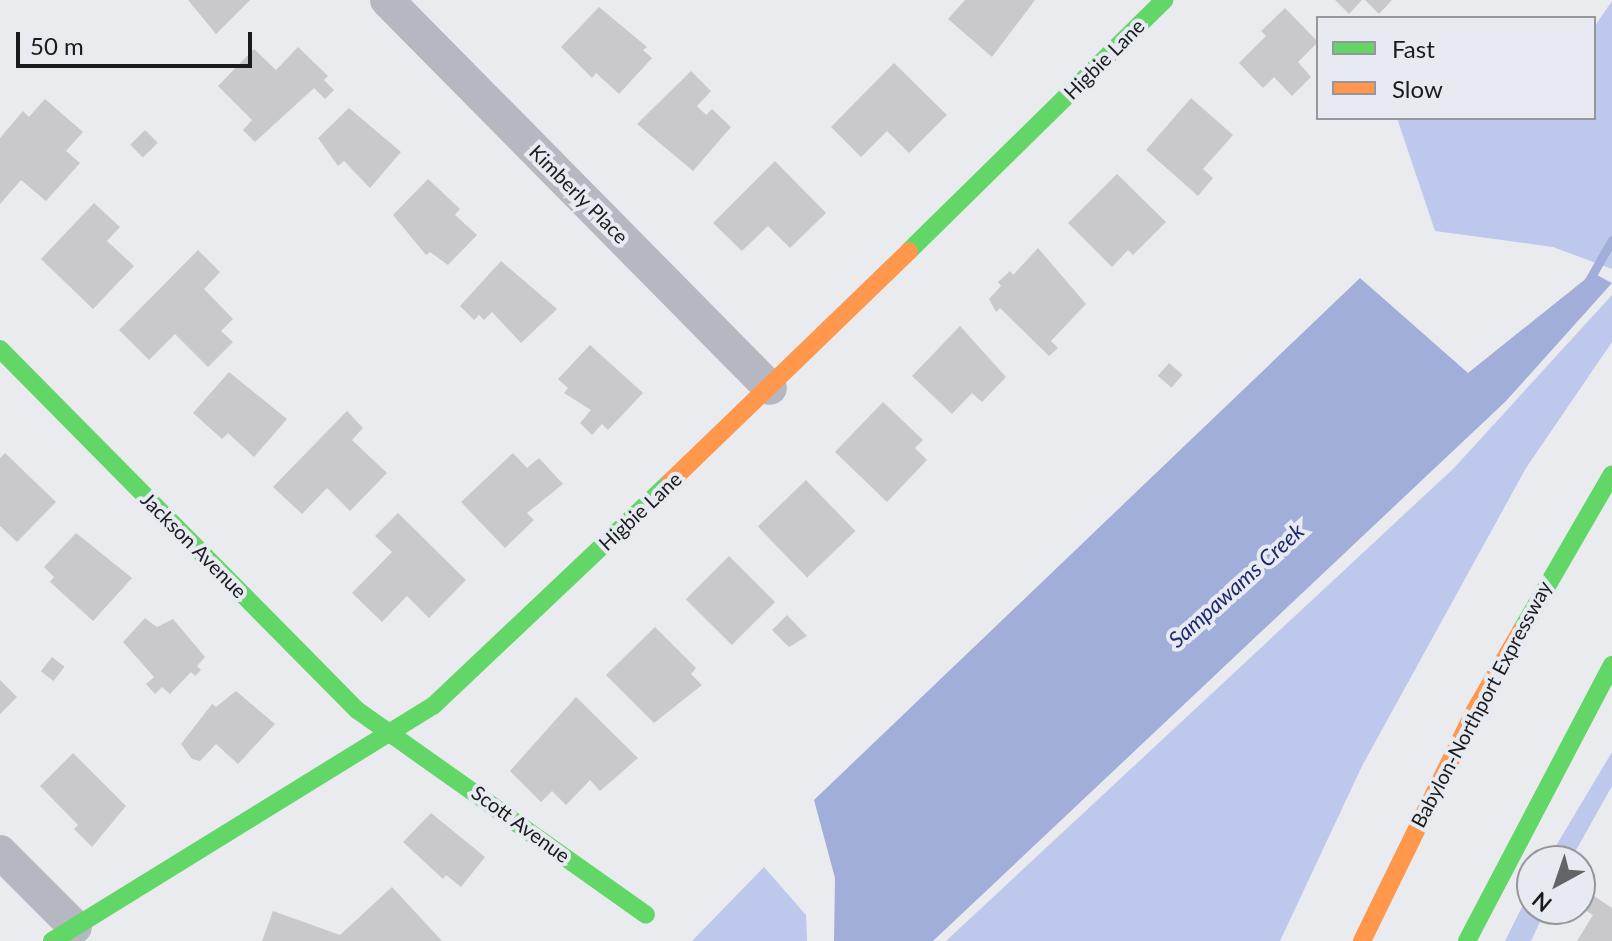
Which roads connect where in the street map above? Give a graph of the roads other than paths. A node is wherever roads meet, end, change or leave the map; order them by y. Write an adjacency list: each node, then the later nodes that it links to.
1 (387, 0): 4 (street, Kimberly Place)
2 (1160, 1): 4 (street, Higbie Lane)
3 (0, 349): 7 (street, Jackson Avenue)
4 (770, 388): 7 (street, Higbie Lane)
5 (1612, 474): 11 (street, Babylon-Northport Expressway)
6 (1612, 665): 12 (street)
7 (395, 734): 9 (street, Scott Avenue); 10 (street, Higbie Lane)
8 (0, 852): 10 (street)
9 (646, 915)
10 (63, 934)
11 (1362, 941)
12 (1467, 941)

